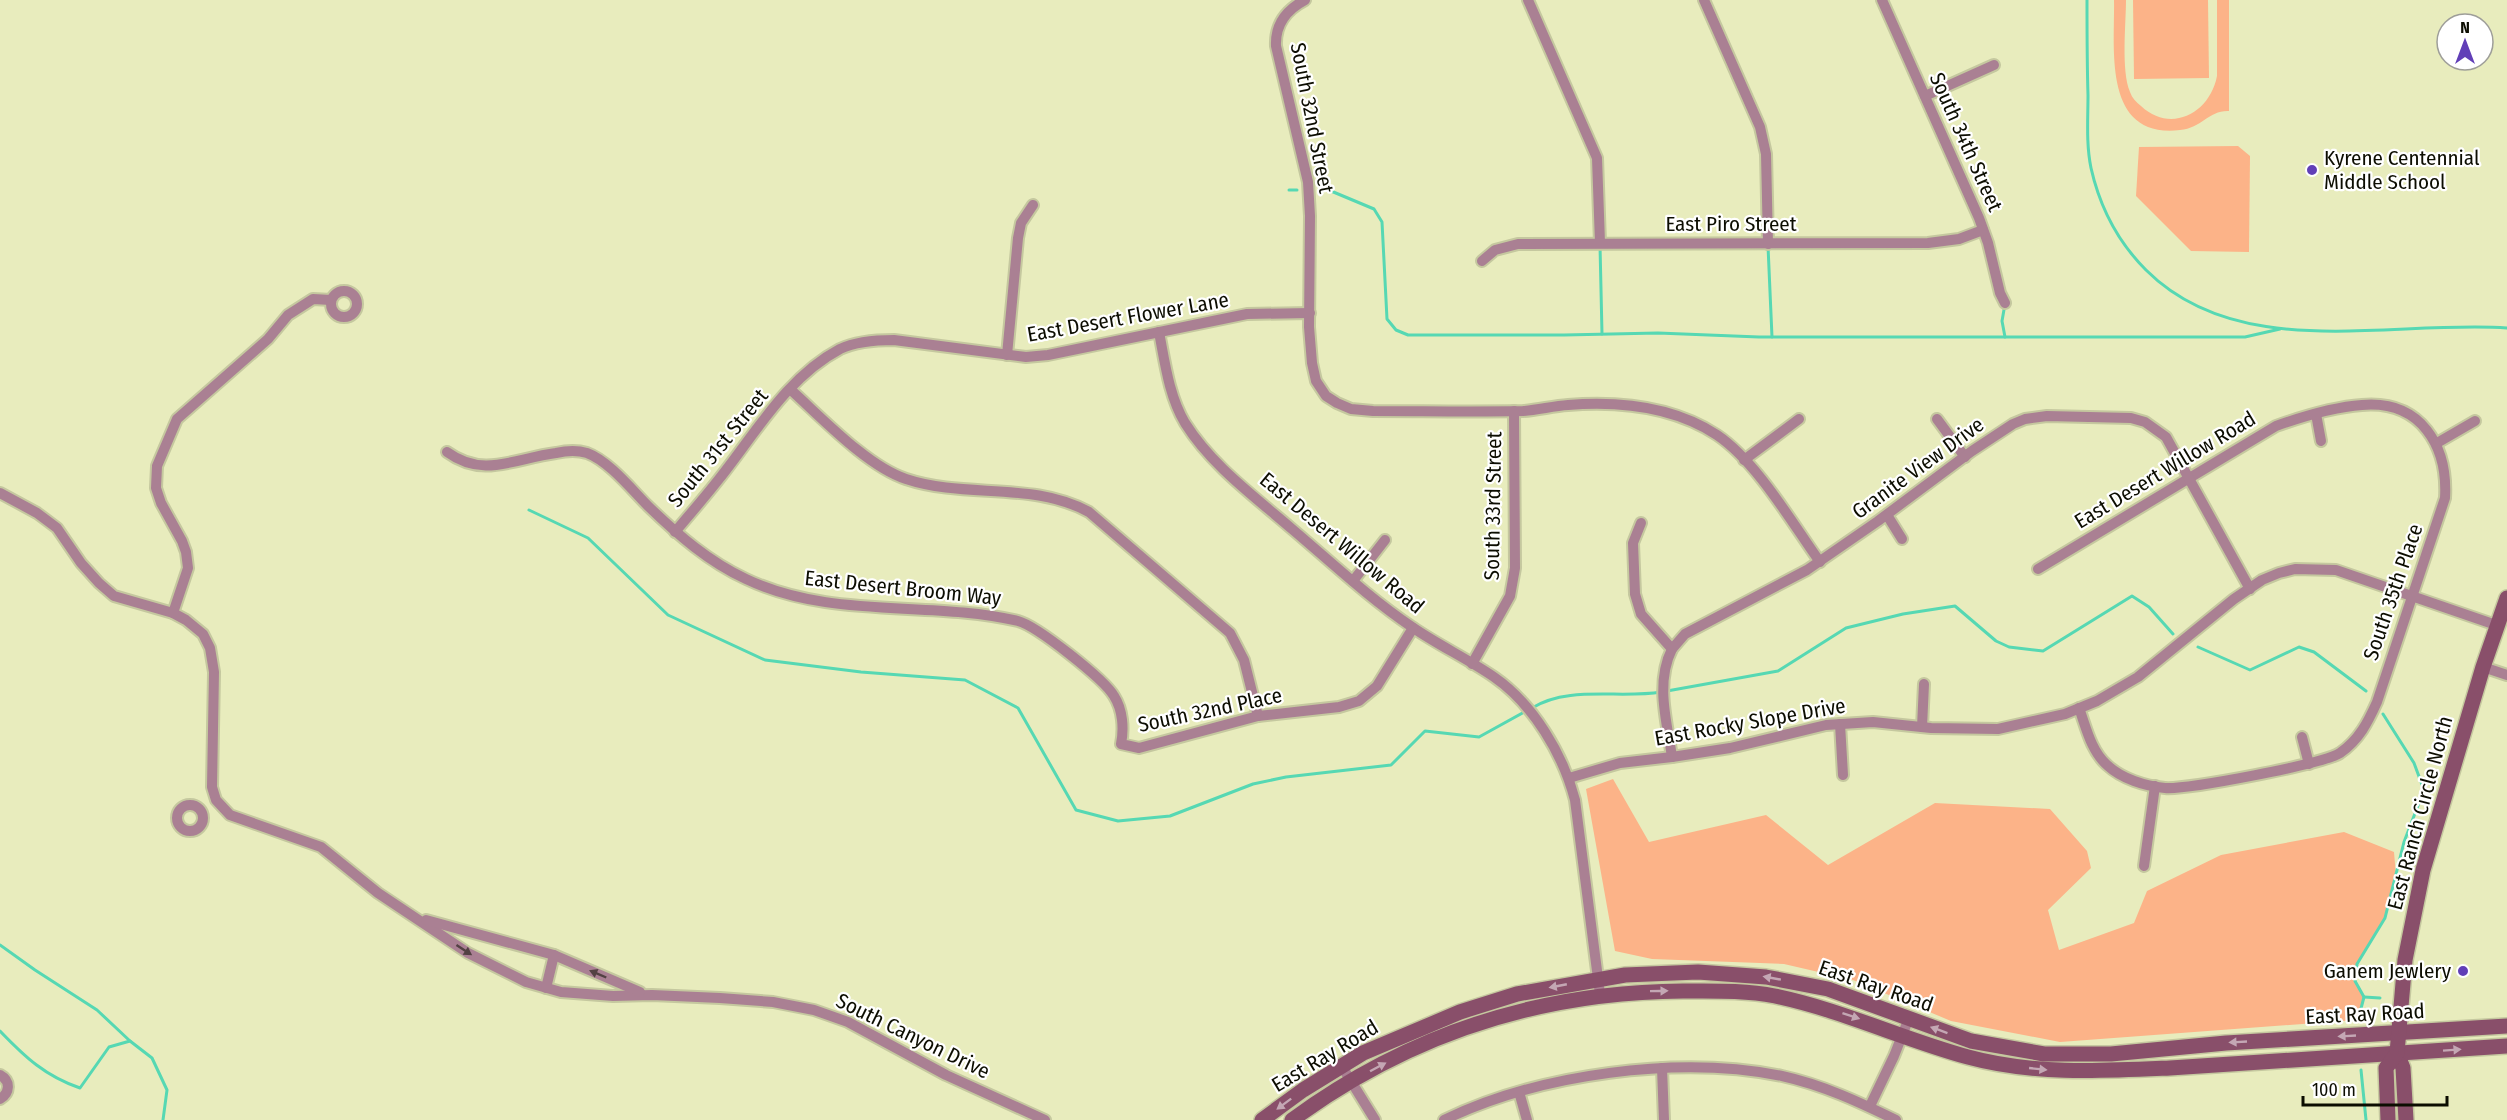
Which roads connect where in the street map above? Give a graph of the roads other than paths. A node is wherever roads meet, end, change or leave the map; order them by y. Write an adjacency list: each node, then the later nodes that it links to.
1 (1305, 0): 14 (street, South 32nd Street)
2 (1528, 0): 9 (street)
3 (1704, 0): 10 (street)
4 (1882, 0): 6 (street, South 34th Street)
5 (1994, 65): 6 (street)
6 (1924, 96): 8 (street, South 34th Street)
7 (1033, 204): 16 (street)
8 (1983, 230): 10 (street, East Piro Street); 13 (street, South 34th Street)
9 (1600, 243): 10 (street, East Piro Street); 11 (street, East Piro Street)
10 (1768, 244)
11 (1482, 261)
12 (331, 300): 41 (street)
13 (2006, 303)
14 (1310, 313): 15 (street, East Desert Flower Lane); 18 (street, South 32nd Street)
15 (1159, 332): 16 (street, East Desert Flower Lane); 37 (street, East Desert Willow Road)
16 (1007, 355): 17 (street, East Desert Flower Lane)
17 (791, 390): 32 (street, South 31st Street); 50 (street)
18 (1514, 411): 27 (street); 45 (street, South 33rd Street)
19 (2316, 414): 23 (street); 24 (street, East Desert Willow Road); 28 (street, East Desert Willow Road)
20 (1799, 419): 27 (street)
21 (1937, 419): 26 (street)
22 (2475, 421): 24 (street)
23 (2321, 441)
24 (2437, 443): 39 (street, South 35th Place)
25 (447, 452): 32 (street, East Desert Broom Way)
26 (1965, 457): 28 (street, Granite View Drive); 30 (street, Granite View Drive)
27 (1744, 460): 35 (street)
28 (2189, 477): 36 (street, East Desert Willow Road); 38 (street, Granite View Drive)
29 (0, 493): 41 (street)
30 (1887, 515): 33 (street); 35 (street, Granite View Drive)
31 (1641, 523): 44 (street)
32 (675, 532): 54 (street, East Desert Broom Way)
33 (1902, 539)
34 (1385, 540): 37 (street)
35 (1820, 562): 44 (street, Granite View Drive)
36 (2038, 569)
37 (1353, 581): 43 (street, East Desert Willow Road)
38 (2250, 589): 39 (street, East Rocky Slope Drive); 49 (street, East Rocky Slope Drive)
39 (2412, 595): 42 (street, East Rocky Slope Drive); 56 (street, South 35th Place)
40 (2507, 598): 42 (main road, East Ranch Circle North)
41 (173, 613): 60 (street)
42 (2496, 626): 46 (main road, East Ranch Circle North)
43 (1413, 628): 45 (street, East Desert Willow Road); 50 (street, South 32nd Place)
44 (1672, 649): 55 (street)
45 (1472, 664): 58 (street, East Desert Willow Road)
46 (2483, 667): 47 (street); 72 (main road, East Ranch Circle North)
47 (2507, 675)
48 (1924, 684): 52 (street)
49 (2079, 708): 52 (street, East Rocky Slope Drive); 59 (street)
50 (1258, 716): 54 (street, South 32nd Place)
51 (1840, 724): 52 (street, East Rocky Slope Drive); 55 (street, East Rocky Slope Drive); 57 (street)
52 (1922, 727)
53 (2302, 737): 56 (street)
54 (1121, 744)
55 (1672, 758): 58 (street, East Rocky Slope Drive)
56 (2309, 764): 59 (street)
57 (1844, 775)
58 (1569, 778): 65 (street)
59 (2155, 786): 62 (street)
60 (216, 800): 61 (street); 63 (street, South Canyon Drive)
61 (201, 811)
62 (2144, 866)
63 (416, 917): 64 (street, South Canyon Drive); 66 (street, South Canyon Drive, one-way to 66)
64 (554, 955): 66 (street); 68 (street, South Canyon Drive, one-way to 64)
65 (1599, 978): 67 (street); 69 (main road, East Ray Road, one-way to 65); 74 (main road, East Ray Road, one-way to 74)
66 (546, 988): 68 (street, South Canyon Drive)
67 (1600, 994): 71 (main road, East Ray Road, one-way to 71); 77 (main road, East Ray Road, one-way to 67)
68 (652, 995): 81 (street, South Canyon Drive)
69 (1909, 1018): 71 (street); 72 (main road, East Ray Road, one-way to 69)
70 (2507, 1026): 72 (main road, East Ray Road)
71 (1902, 1035): 72 (main road, East Ray Road, one-way to 72); 80 (street)
72 (2398, 1044): 73 (main road, East Ray Road, one-way to 73); 89 (main road); 90 (main road)
73 (2507, 1046)
74 (1341, 1065): 77 (street); 82 (main road, East Ray Road, one-way to 82)
75 (1662, 1068): 78 (street); 80 (street); 87 (street)
76 (0, 1075): 79 (street)
77 (1352, 1080): 83 (main road, East Ray Road); 84 (street)
78 (1519, 1092): 85 (street); 86 (street)
79 (0, 1099)
80 (1869, 1106): 88 (street)
81 (1045, 1120)
82 (1262, 1120)
83 (1293, 1120)
84 (1375, 1120)
85 (1444, 1120)
86 (1527, 1120)
87 (1664, 1120)
88 (1896, 1120)
89 (2388, 1120)
90 (2406, 1120)

